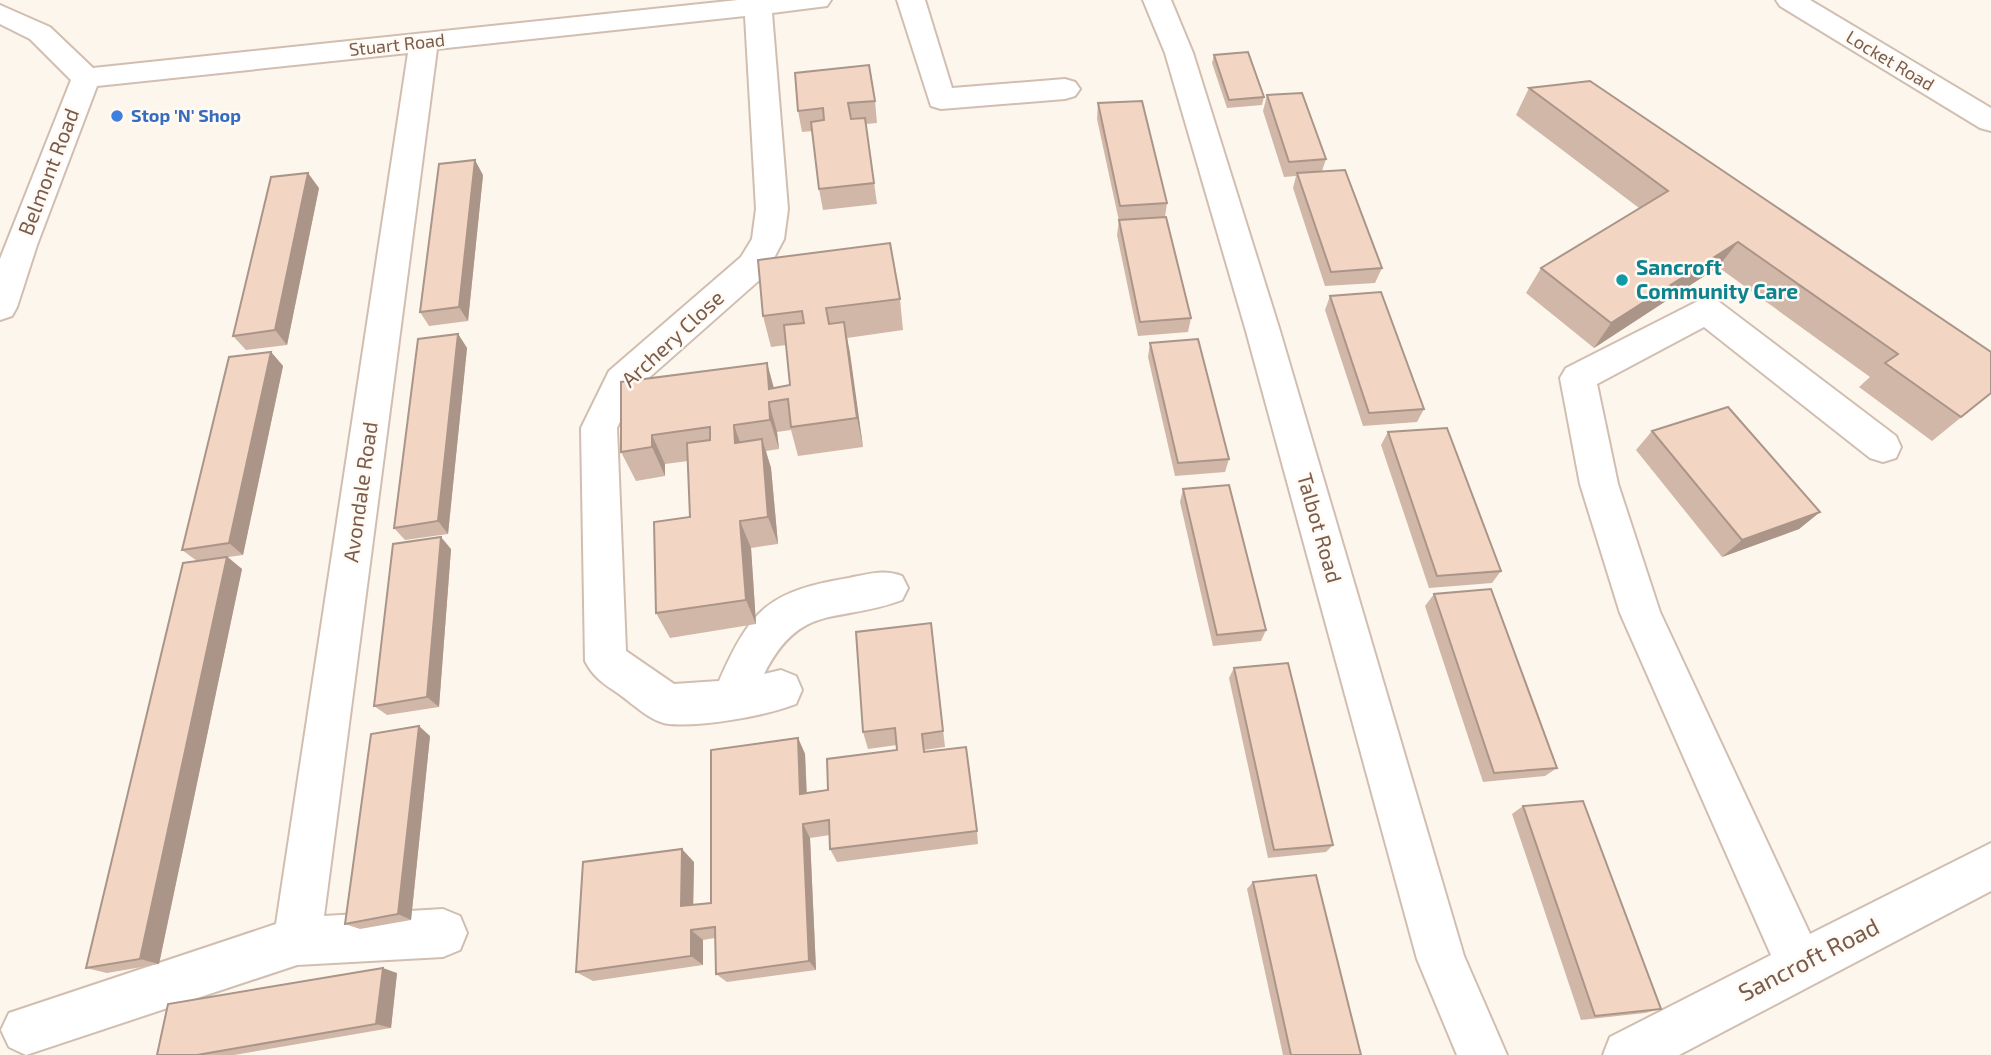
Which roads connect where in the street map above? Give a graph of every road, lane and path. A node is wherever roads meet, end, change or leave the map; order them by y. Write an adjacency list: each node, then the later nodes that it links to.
1 (817, 0): 5 (street, Stuart Road)
2 (911, 0): 10 (street)
3 (1157, 0): 22 (street, Talbot Road)
4 (1790, 0): 11 (street, Locket Road)
5 (758, 7): 6 (street, Stuart Road); 16 (street, Archery Close)
6 (593, 12): 8 (street, Stuart Road)
7 (0, 13): 9 (street)
8 (424, 42): 9 (street, Stuart Road); 19 (street, Avondale Road)
9 (86, 78): 12 (street, Belmont Road)
10 (1065, 89)
11 (1991, 121)
12 (0, 307)
13 (1883, 447): 20 (street)
14 (888, 588): 16 (street)
15 (781, 690): 16 (street, Archery Close)
16 (732, 700)
17 (1991, 866): 20 (street, Sancroft Road)
18 (443, 933): 19 (street)
19 (297, 942): 21 (street)
20 (1800, 965): 23 (street, Sancroft Road)
21 (26, 1030)
22 (1482, 1055)
23 (1628, 1055)

